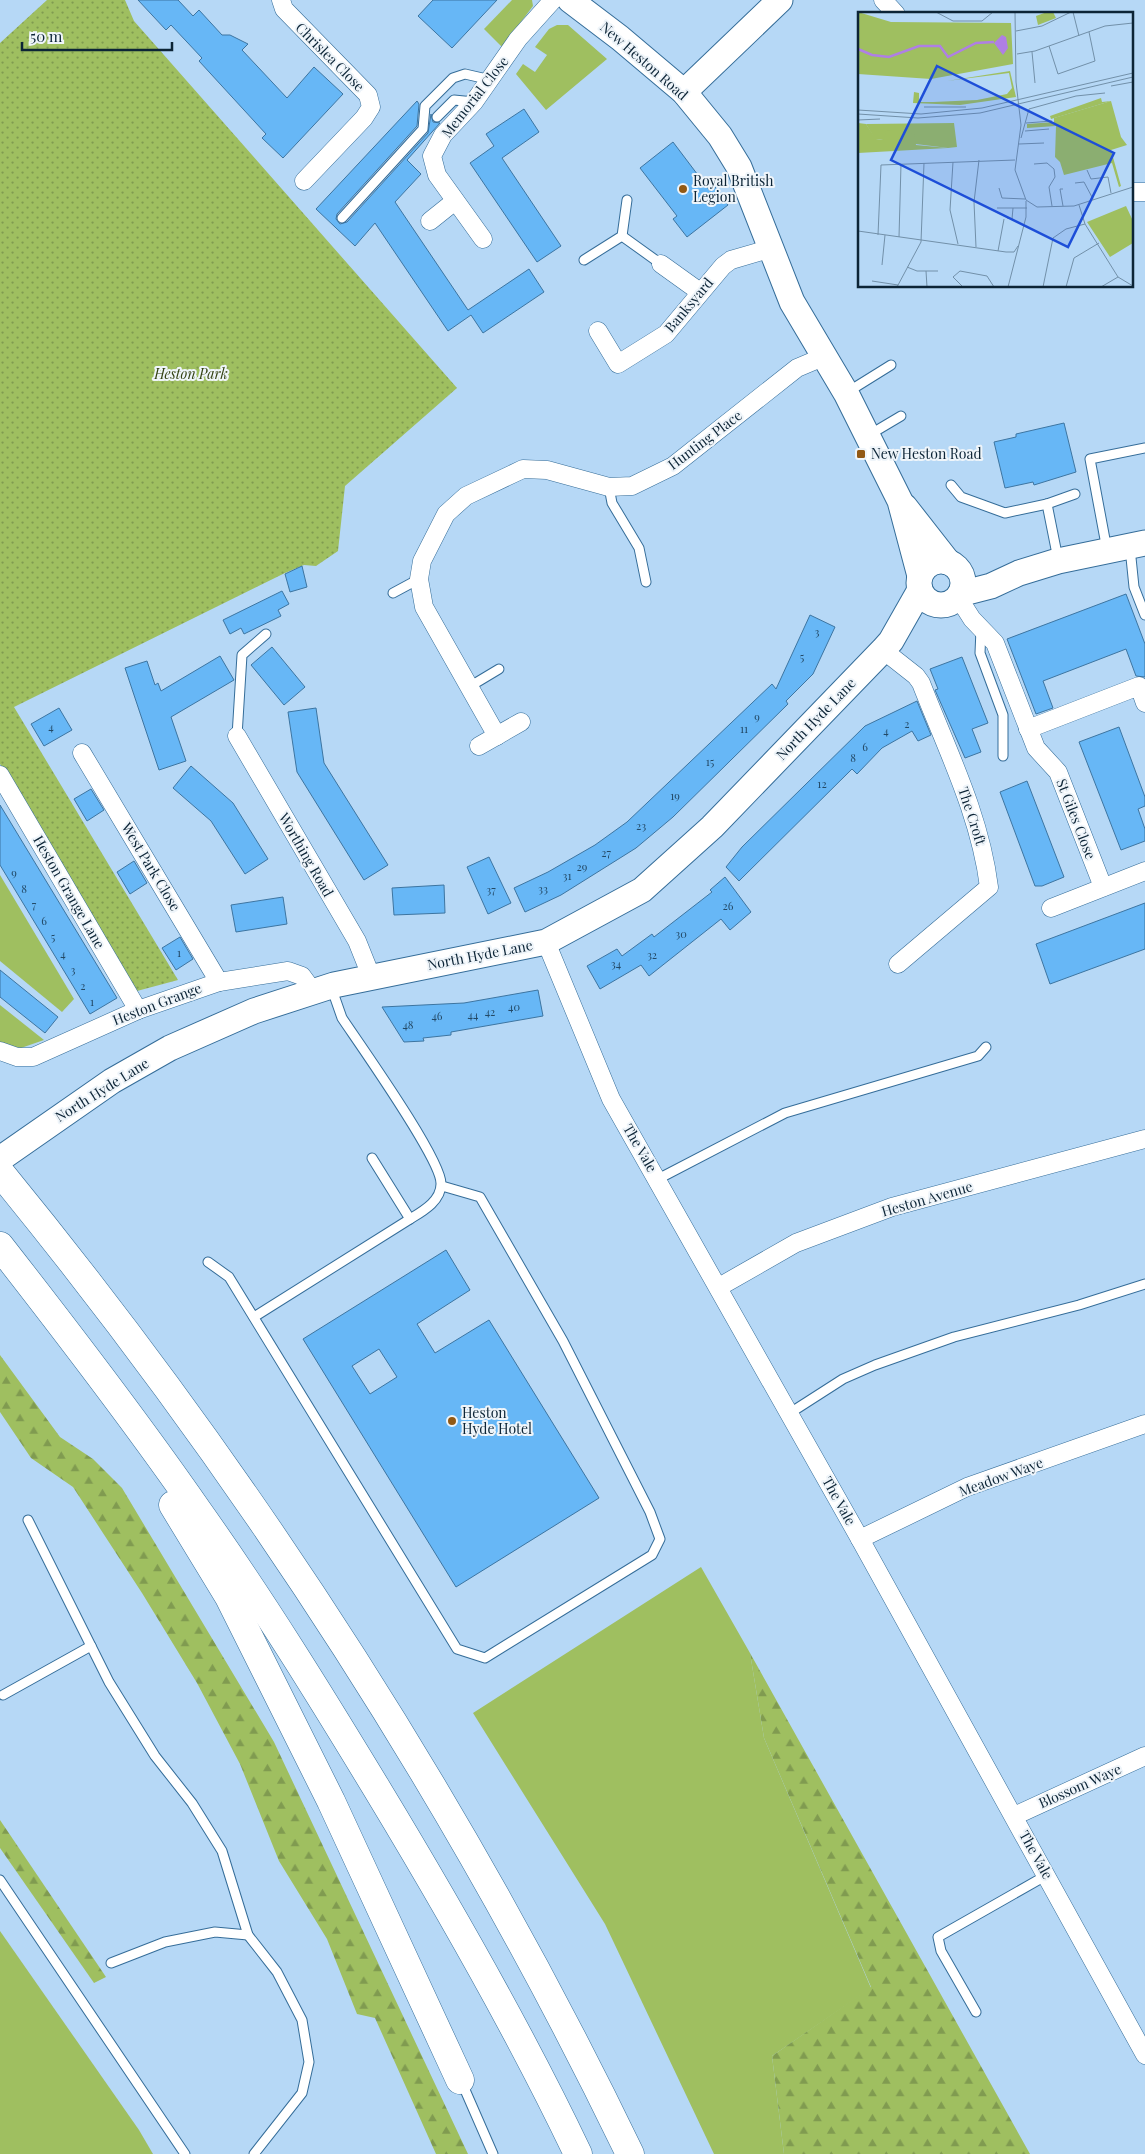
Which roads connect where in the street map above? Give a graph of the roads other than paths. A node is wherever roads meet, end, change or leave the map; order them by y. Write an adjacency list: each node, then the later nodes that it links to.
1 (281, 0): 11 (street, Chrislea Close)
2 (553, 0): 7 (street, Memorial Close)
3 (570, 0): 8 (street, New Heston Road)
4 (780, 0): 8 (street)
5 (883, 0): 6 (street)
6 (894, 12)
7 (492, 80): 9 (street, Memorial Close); 16 (lane)
8 (684, 92): 20 (street, New Heston Road)
9 (474, 102): 10 (lane); 15 (street, Memorial Close)
10 (437, 117)
11 (304, 181)
12 (1132, 192): 13 (street)
13 (1145, 192)
14 (627, 200): 18 (lane)
15 (455, 202): 17 (street); 19 (street, Memorial Close)
16 (342, 218)
17 (430, 221)
18 (622, 236): 21 (lane); 22 (lane)
19 (483, 239)
20 (769, 248): 23 (street, Banksyard); 25 (street, New Heston Road)
21 (584, 260)
22 (661, 264): 23 (street)
23 (700, 292): 24 (street, Banksyard)
24 (598, 331)
25 (823, 356): 27 (street, New Heston Road); 32 (street, Hunting Place)
26 (891, 364): 27 (lane)
27 (846, 393): 29 (street, New Heston Road)
28 (901, 416): 29 (lane)
29 (869, 435): 34 (street, New Heston Road)
30 (1145, 448): 36 (lane)
31 (951, 485): 35 (lane)
32 (609, 487): 40 (street, Hunting Place); 41 (lane)
33 (1075, 494): 35 (lane)
34 (900, 501): 38 (street, New Heston Road); 42 (street, New Heston Road)
35 (1047, 504): 37 (lane)
36 (1127, 546): 37 (street); 45 (lane)
37 (1058, 561): 39 (street)
38 (951, 564): 39 (street); 42 (street); 44 (street)
39 (1019, 573): 44 (street)
40 (419, 579): 43 (lane); 50 (street, Hunting Place)
41 (646, 582)
42 (920, 583): 44 (street); 48 (street, North Hyde Lane)
43 (393, 593)
44 (953, 599): 46 (street, St Giles Close); 48 (street, North Hyde Lane)
45 (1145, 615)
46 (981, 629): 53 (street, St Giles Close); 58 (lane)
47 (266, 634): 54 (lane)
48 (887, 646): 63 (street, North Hyde Lane); 64 (street, The Croft)
49 (499, 669): 50 (lane)
50 (469, 687): 55 (street, Hunting Place)
51 (1145, 703): 53 (street)
52 (520, 722): 55 (street)
53 (1028, 729): 61 (street, St Giles Close)
54 (237, 736): 65 (street, Worthing Road)
55 (497, 736): 56 (street)
56 (479, 746)
57 (82, 753): 66 (street, West Park Close)
58 (1003, 756)
59 (0, 775): 68 (street, Heston Grange Lane)
60 (1145, 871): 61 (street)
61 (1103, 887): 62 (street)
62 (1051, 908)
63 (546, 942): 65 (street, North Hyde Lane); 75 (street, The Vale)
64 (898, 964)
65 (371, 976): 67 (street, North Hyde Lane)
66 (219, 982): 67 (street, Heston Grange); 68 (street, Heston Grange)
67 (323, 988): 73 (street, North Hyde Lane); 76 (lane)
68 (138, 1010): 70 (street, Heston Grange)
69 (986, 1047): 75 (lane)
70 (0, 1051)
71 (1145, 1139): 81 (street, Heston Avenue)
72 (372, 1158): 77 (lane)
73 (0, 1159)
74 (0, 1172): 104 (highway)
75 (658, 1179): 81 (street, The Vale)
76 (442, 1186): 77 (lane); 82 (lane)
77 (410, 1220): 82 (lane)
78 (0, 1246): 83 (highway)
79 (208, 1262): 82 (lane)
80 (1145, 1284): 84 (lane)
81 (719, 1287): 84 (street, The Vale)
82 (254, 1317)
83 (81, 1350): 99 (highway); 103 (highway)
84 (790, 1413): 87 (street, The Vale)
85 (1145, 1424): 87 (street, Meadow Waye)
86 (28, 1520): 88 (lane)
87 (860, 1539): 91 (street, The Vale)
88 (91, 1646): 89 (lane); 94 (lane)
89 (3, 1695)
90 (1145, 1756): 91 (street, Blossom Waye)
91 (1014, 1816): 92 (street, The Vale)
92 (1046, 1875): 96 (lane); 97 (street, The Vale)
93 (0, 1880): 100 (lane)
94 (248, 1935): 95 (lane); 101 (lane)
95 (111, 1963)
96 (976, 2012)
97 (1139, 2030): 98 (street, The Vale)
98 (1145, 2055)
99 (460, 2080): 102 (lane)
100 (185, 2154)
101 (254, 2154)
102 (493, 2154)
103 (578, 2154)
104 (630, 2154)

